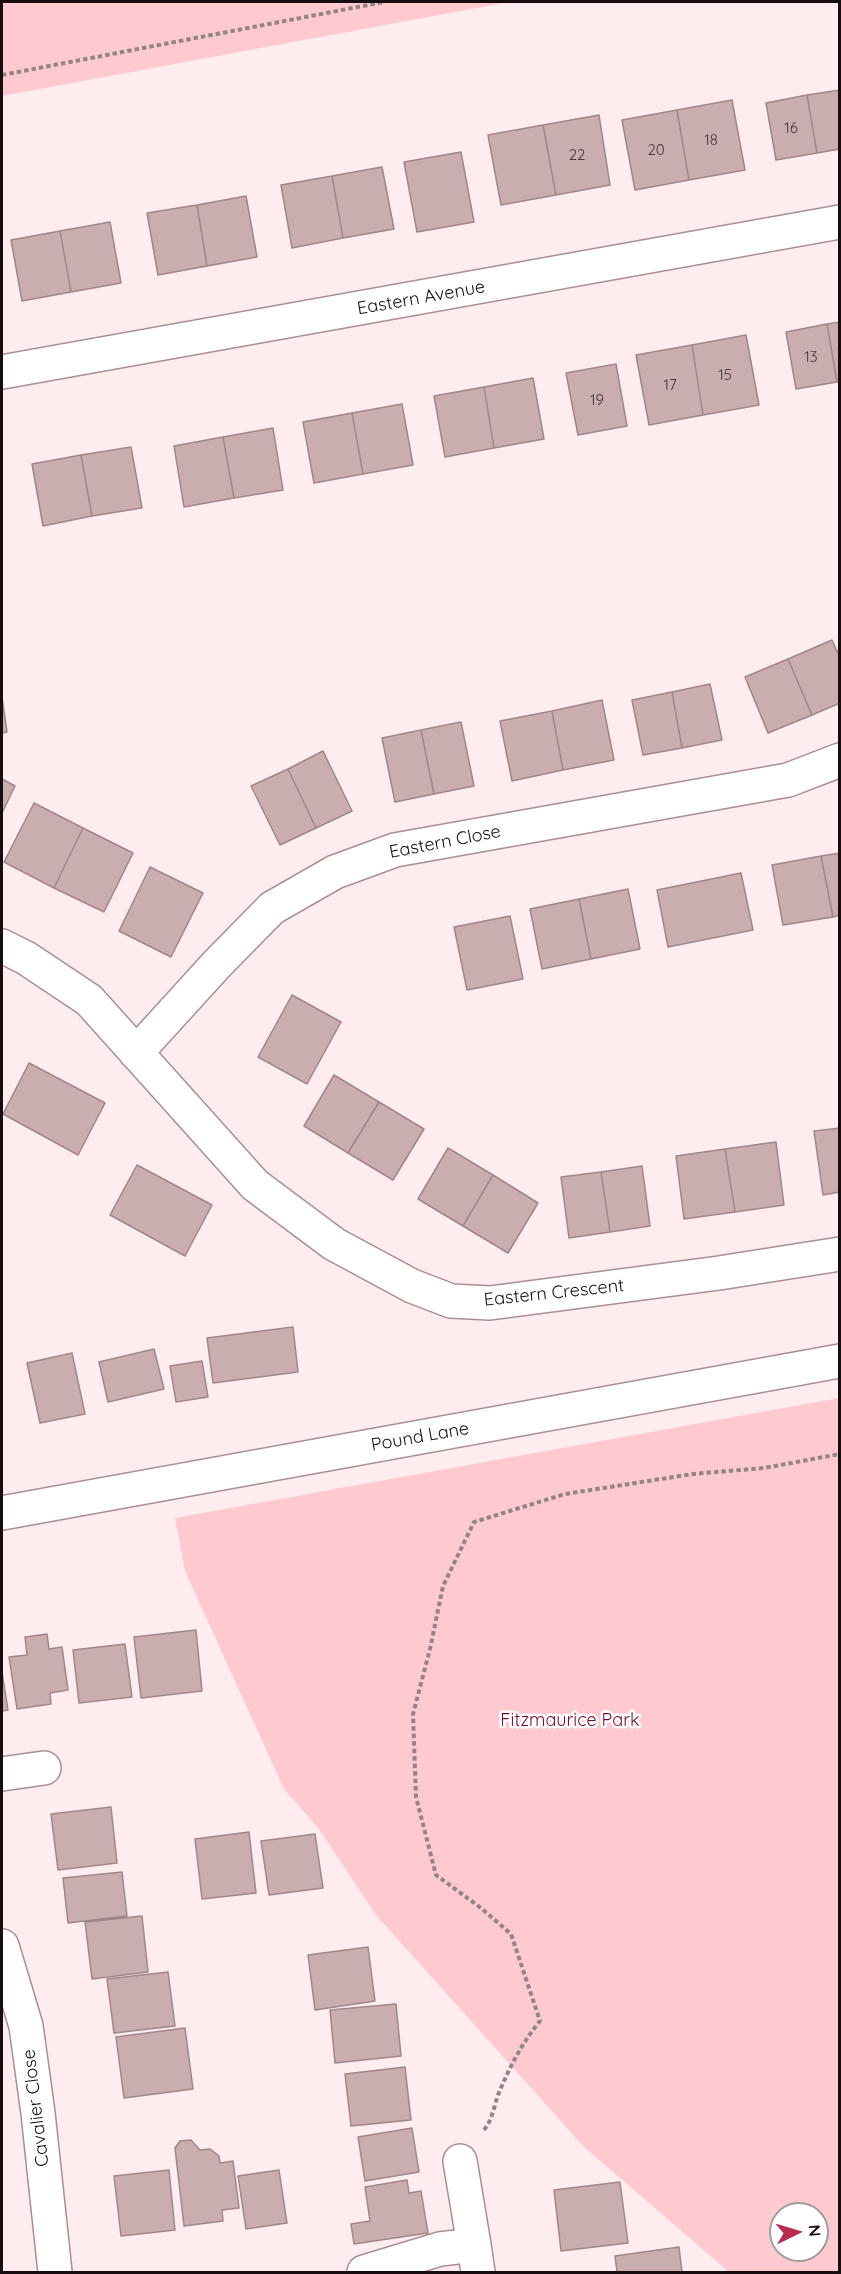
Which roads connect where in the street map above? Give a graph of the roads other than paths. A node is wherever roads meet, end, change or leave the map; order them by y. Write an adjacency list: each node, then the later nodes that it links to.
1 (840, 222): 2 (street, Eastern Avenue)
2 (2, 372)
3 (832, 763): 5 (street, Eastern Close)
4 (2, 946): 5 (street, Eastern Crescent)
5 (136, 1053): 6 (street, Eastern Crescent)
6 (840, 1254)
7 (840, 1361): 8 (street, Pound Lane)
8 (2, 1513)
9 (44, 1768): 10 (street)
10 (2, 1774)
11 (2, 1946): 14 (street, Cavalier Close)
12 (460, 2162): 13 (street)
13 (476, 2259): 15 (street)
14 (55, 2272)
15 (364, 2272)

